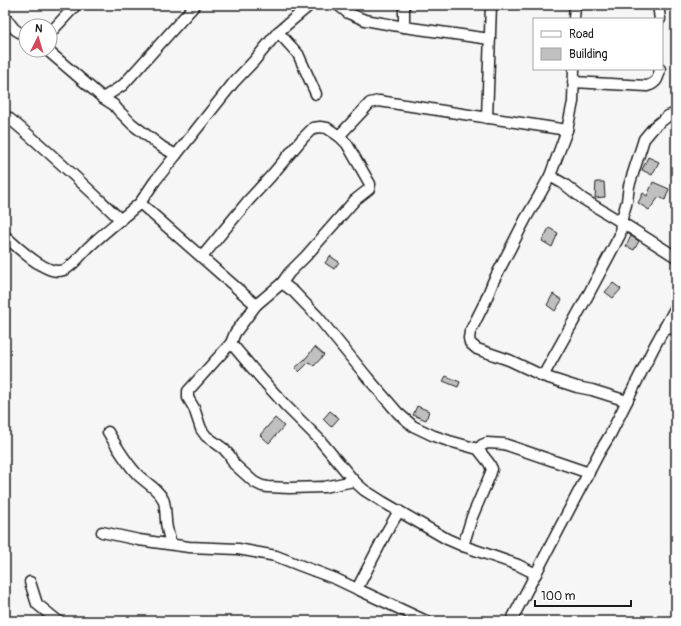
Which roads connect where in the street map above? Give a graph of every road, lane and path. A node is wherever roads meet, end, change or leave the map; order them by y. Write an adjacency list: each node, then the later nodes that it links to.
1 (76, 5): 12 (street)
2 (195, 5): 22 (street)
3 (310, 5): 15 (street)
4 (338, 5): 13 (street)
5 (404, 5): 13 (street)
6 (491, 5): 16 (street)
7 (574, 5): 10 (street)
8 (658, 5): 11 (street)
9 (5, 18): 14 (street)
10 (574, 18)
11 (660, 18)
12 (58, 24)
13 (404, 27): 16 (street)
14 (18, 32)
15 (278, 32): 21 (street); 28 (street)
16 (490, 38): 25 (street)
17 (56, 58): 22 (street)
18 (574, 70): 20 (street)
19 (660, 70): 20 (street)
20 (574, 82): 26 (street)
21 (316, 94)
22 (103, 98): 28 (street)
23 (676, 113): 32 (street)
24 (5, 115): 31 (street)
25 (487, 118): 26 (street); 27 (street)
26 (567, 130): 29 (street)
27 (339, 136): 34 (street); 36 (street)
28 (176, 156): 30 (street)
29 (550, 176): 32 (street); 42 (street)
30 (140, 203): 31 (street); 34 (street)
31 (121, 220): 33 (street)
32 (621, 222): 35 (street); 42 (street)
33 (5, 236)
34 (202, 257): 37 (street)
35 (676, 257)
36 (282, 283): 37 (street); 45 (street)
37 (256, 305): 41 (street)
38 (676, 307): 39 (street)
39 (664, 328): 40 (street); 43 (street)
40 (676, 329)
41 (231, 343): 47 (street); 47 (street)
42 (543, 376): 43 (street)
43 (627, 402): 46 (street)
44 (108, 432): 50 (street)
45 (478, 449): 46 (street); 51 (street)
46 (589, 473): 52 (street)
47 (354, 481): 48 (street)
48 (399, 511): 51 (street); 54 (street)
49 (102, 532): 50 (street)
50 (172, 544): 54 (street)
51 (463, 546): 52 (street)
52 (536, 574): 57 (street)
53 (30, 582): 56 (street)
54 (357, 589): 55 (street)
55 (421, 620)
56 (58, 621)
57 (511, 621)

